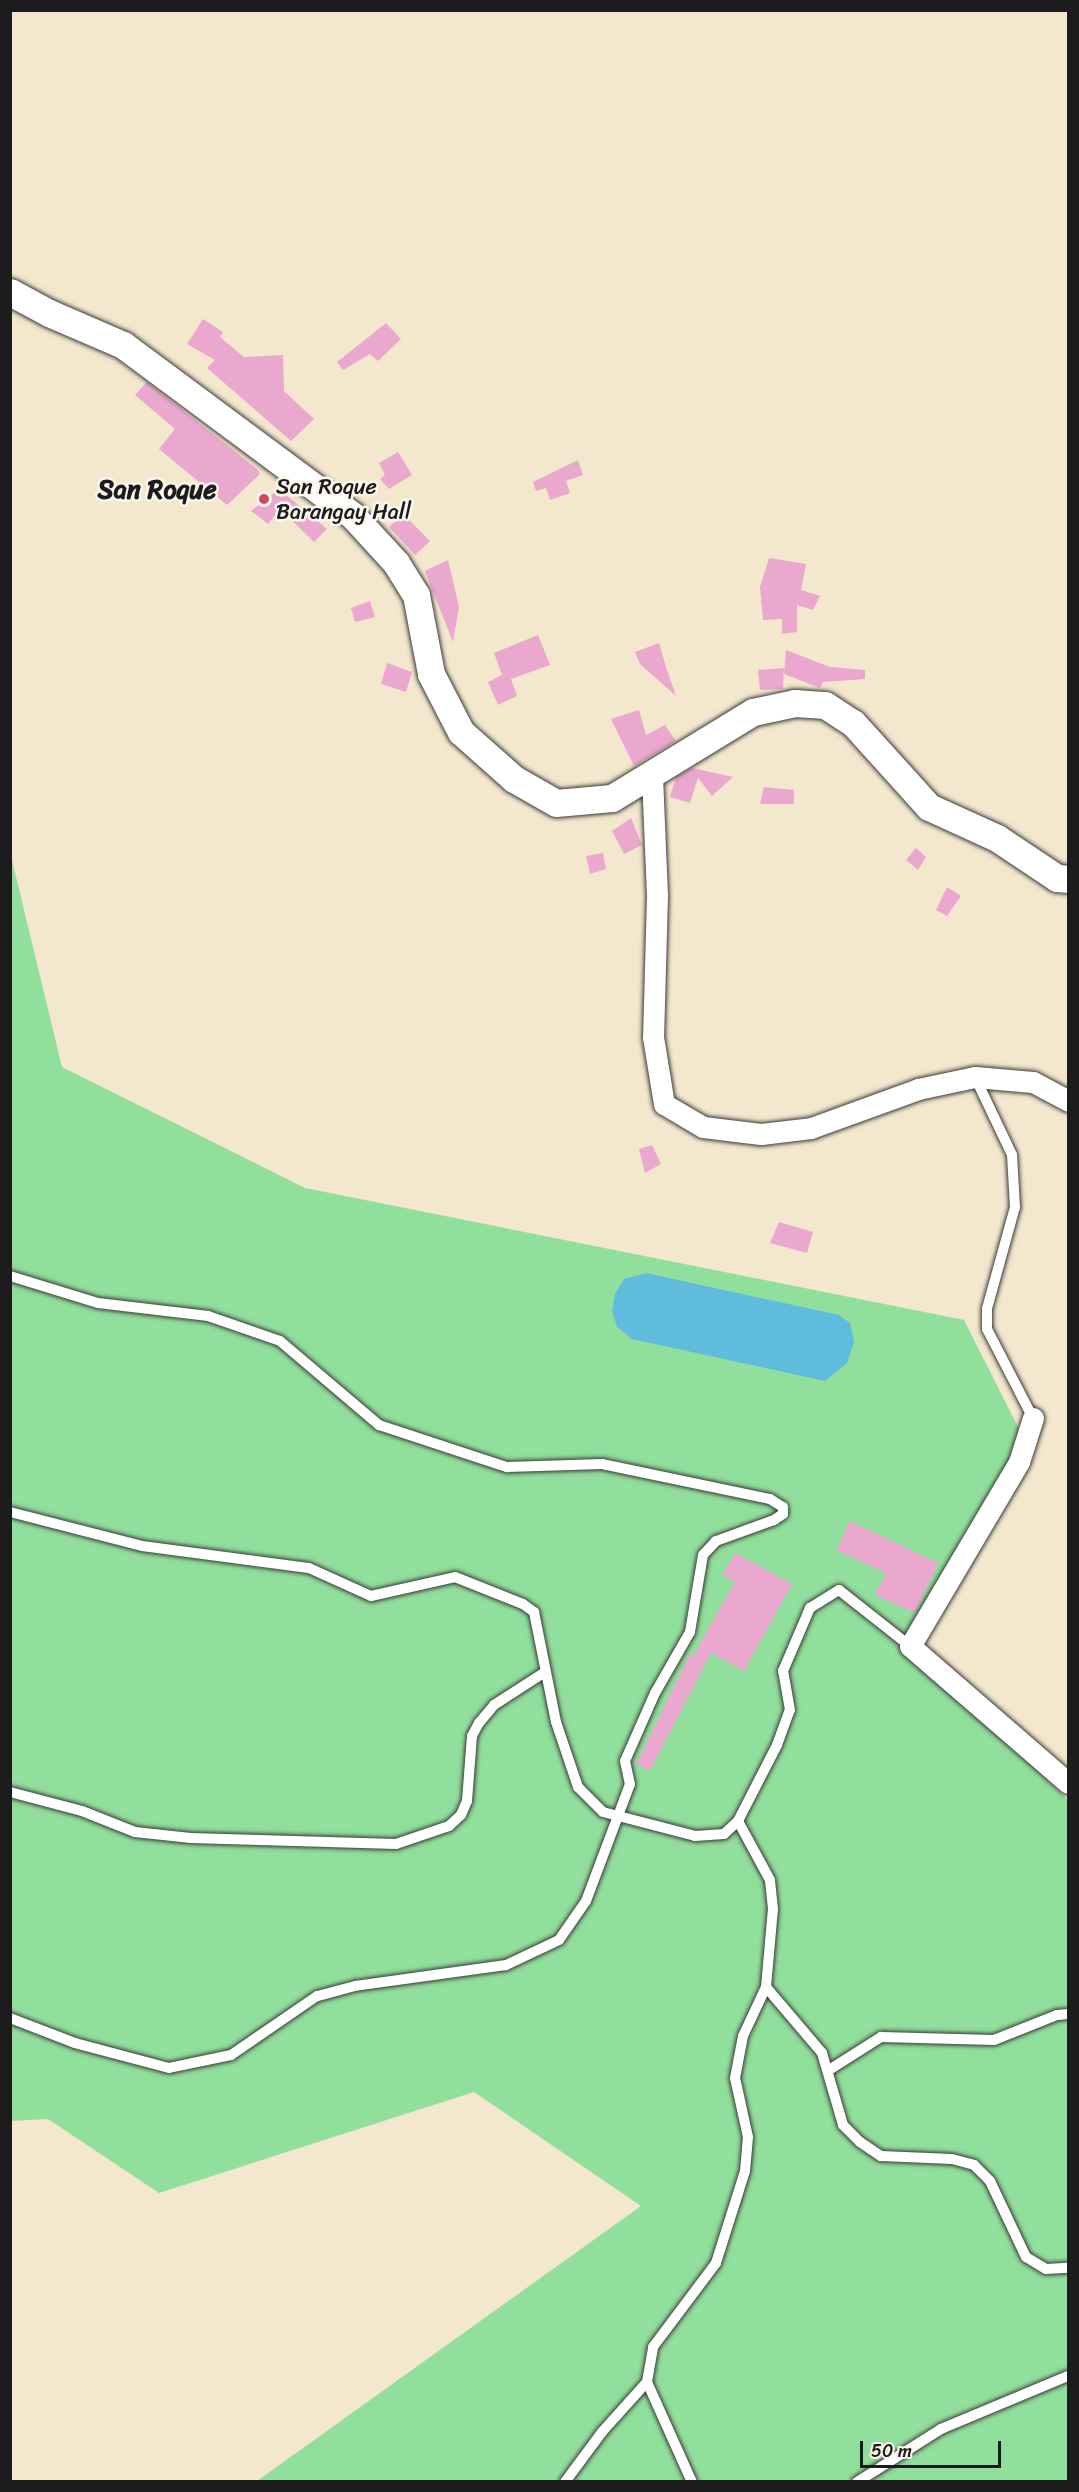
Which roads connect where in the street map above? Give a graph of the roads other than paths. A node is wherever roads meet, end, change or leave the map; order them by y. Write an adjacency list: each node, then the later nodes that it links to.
1 (10, 292): 2 (street)
2 (652, 776): 3 (street); 4 (street)
3 (1068, 879)
4 (975, 1077): 5 (street); 7 (lane)
5 (1068, 1101)
6 (10, 1276): 15 (lane)
7 (1033, 1418): 9 (street)
8 (10, 1512): 11 (lane)
9 (922, 1626): 10 (street); 12 (street)
10 (910, 1646): 12 (street); 16 (lane)
11 (544, 1672): 14 (lane); 15 (lane)
12 (947, 1682): 13 (street)
13 (1068, 1783)
14 (10, 1792)
15 (617, 1817): 16 (lane); 19 (lane)
16 (738, 1821): 17 (lane)
17 (766, 1987): 20 (lane); 23 (lane)
18 (1068, 2014): 20 (lane)
19 (10, 2018)
20 (829, 2070): 21 (lane)
21 (1068, 2268)
22 (1068, 2376): 26 (lane)
23 (647, 2382): 24 (lane); 25 (lane)
24 (565, 2481)
25 (692, 2481)
26 (857, 2481)

